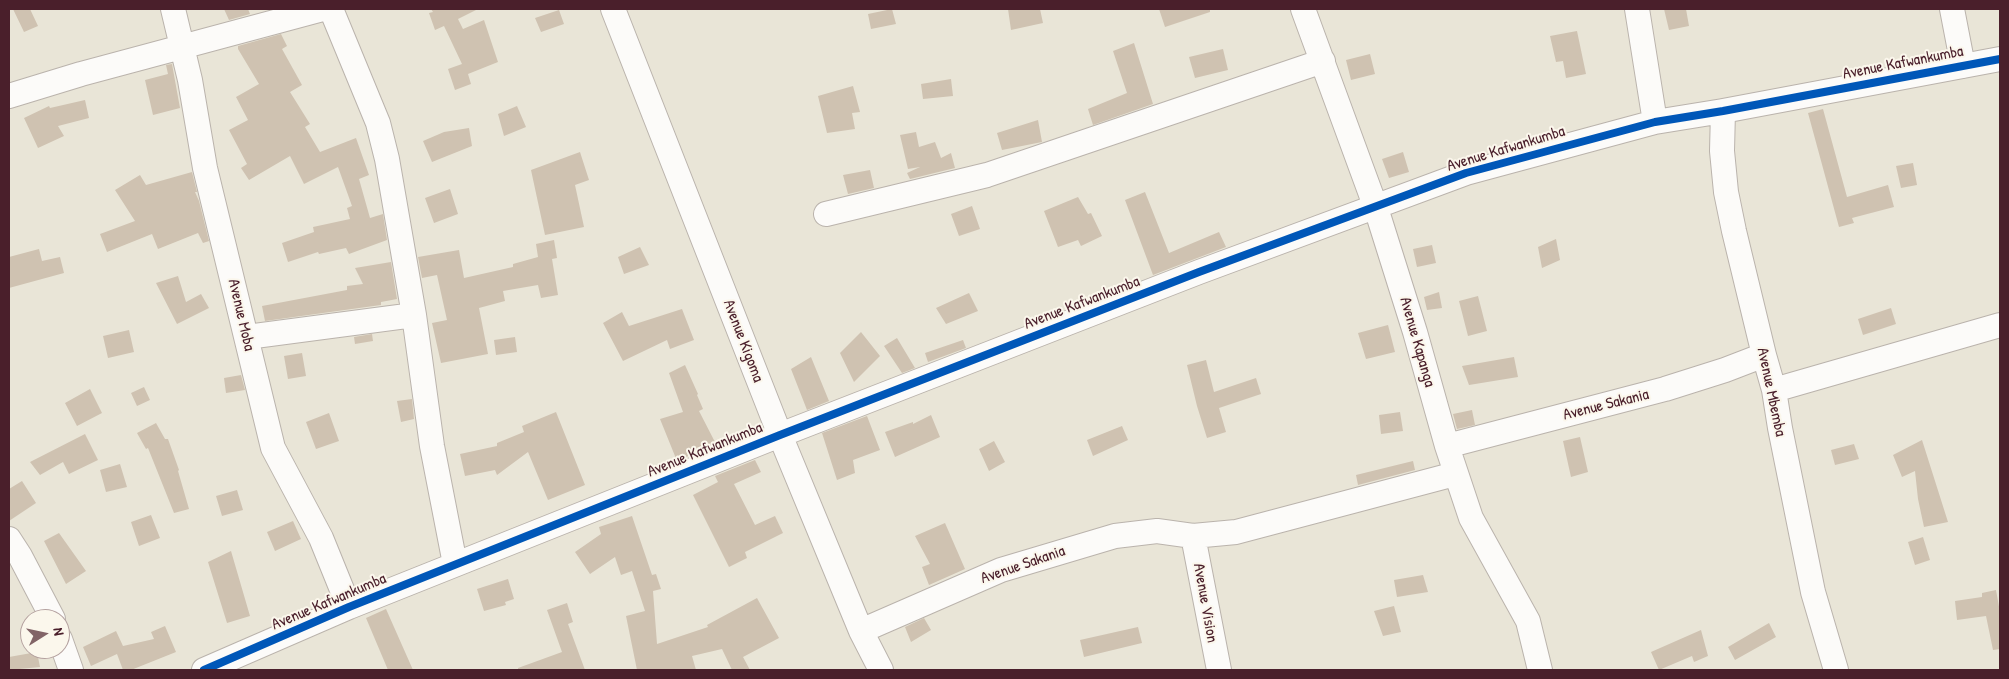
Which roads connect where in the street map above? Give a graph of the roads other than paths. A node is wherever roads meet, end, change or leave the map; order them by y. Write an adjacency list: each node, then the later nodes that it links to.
1 (173, 9): 8 (street, Avenue Moba)
2 (322, 9): 8 (street)
3 (331, 9): 17 (street)
4 (613, 9): 22 (street, Avenue Kigoma)
5 (1303, 9): 10 (street, Avenue Kapanga)
6 (1637, 9): 14 (street)
7 (1952, 9): 11 (street)
8 (182, 46): 12 (street); 19 (street, Avenue Moba)
9 (2000, 59): 11 (street, Avenue Kafwankumba)
10 (1323, 61): 15 (street, Avenue Kapanga); 16 (street)
11 (1962, 66): 13 (street, Avenue Kafwankumba)
12 (9, 96)
13 (1723, 111): 14 (street, Avenue Kafwankumba); 20 (street, Avenue Mbemba)
14 (1655, 122): 15 (street, Avenue Kafwankumba)
15 (1376, 208): 22 (street, Avenue Kafwankumba); 23 (street, Avenue Kapanga)
16 (826, 214)
17 (414, 315): 19 (street); 27 (street)
18 (2000, 325): 21 (street)
19 (247, 337): 28 (street, Avenue Moba)
20 (1764, 355): 21 (street, Avenue Mbemba); 23 (street, Avenue Sakania)
21 (1774, 390): 35 (street, Avenue Mbemba)
22 (780, 435): 27 (street, Avenue Kafwankumba); 30 (street, Avenue Kigoma)
23 (1447, 446): 24 (street, Avenue Kapanga)
24 (1456, 474): 25 (street, Avenue Sakania); 34 (street, Avenue Kapanga)
25 (1193, 536): 30 (street, Avenue Sakania); 33 (street, Avenue Vision)
26 (9, 539): 29 (street)
27 (455, 564): 28 (street, Avenue Kafwankumba)
28 (349, 607): 31 (street, Avenue Kafwankumba)
29 (48, 609)
30 (861, 631): 32 (street, Avenue Kigoma)
31 (204, 670)
32 (881, 670)
33 (1219, 670)
34 (1540, 670)
35 (1836, 670)

